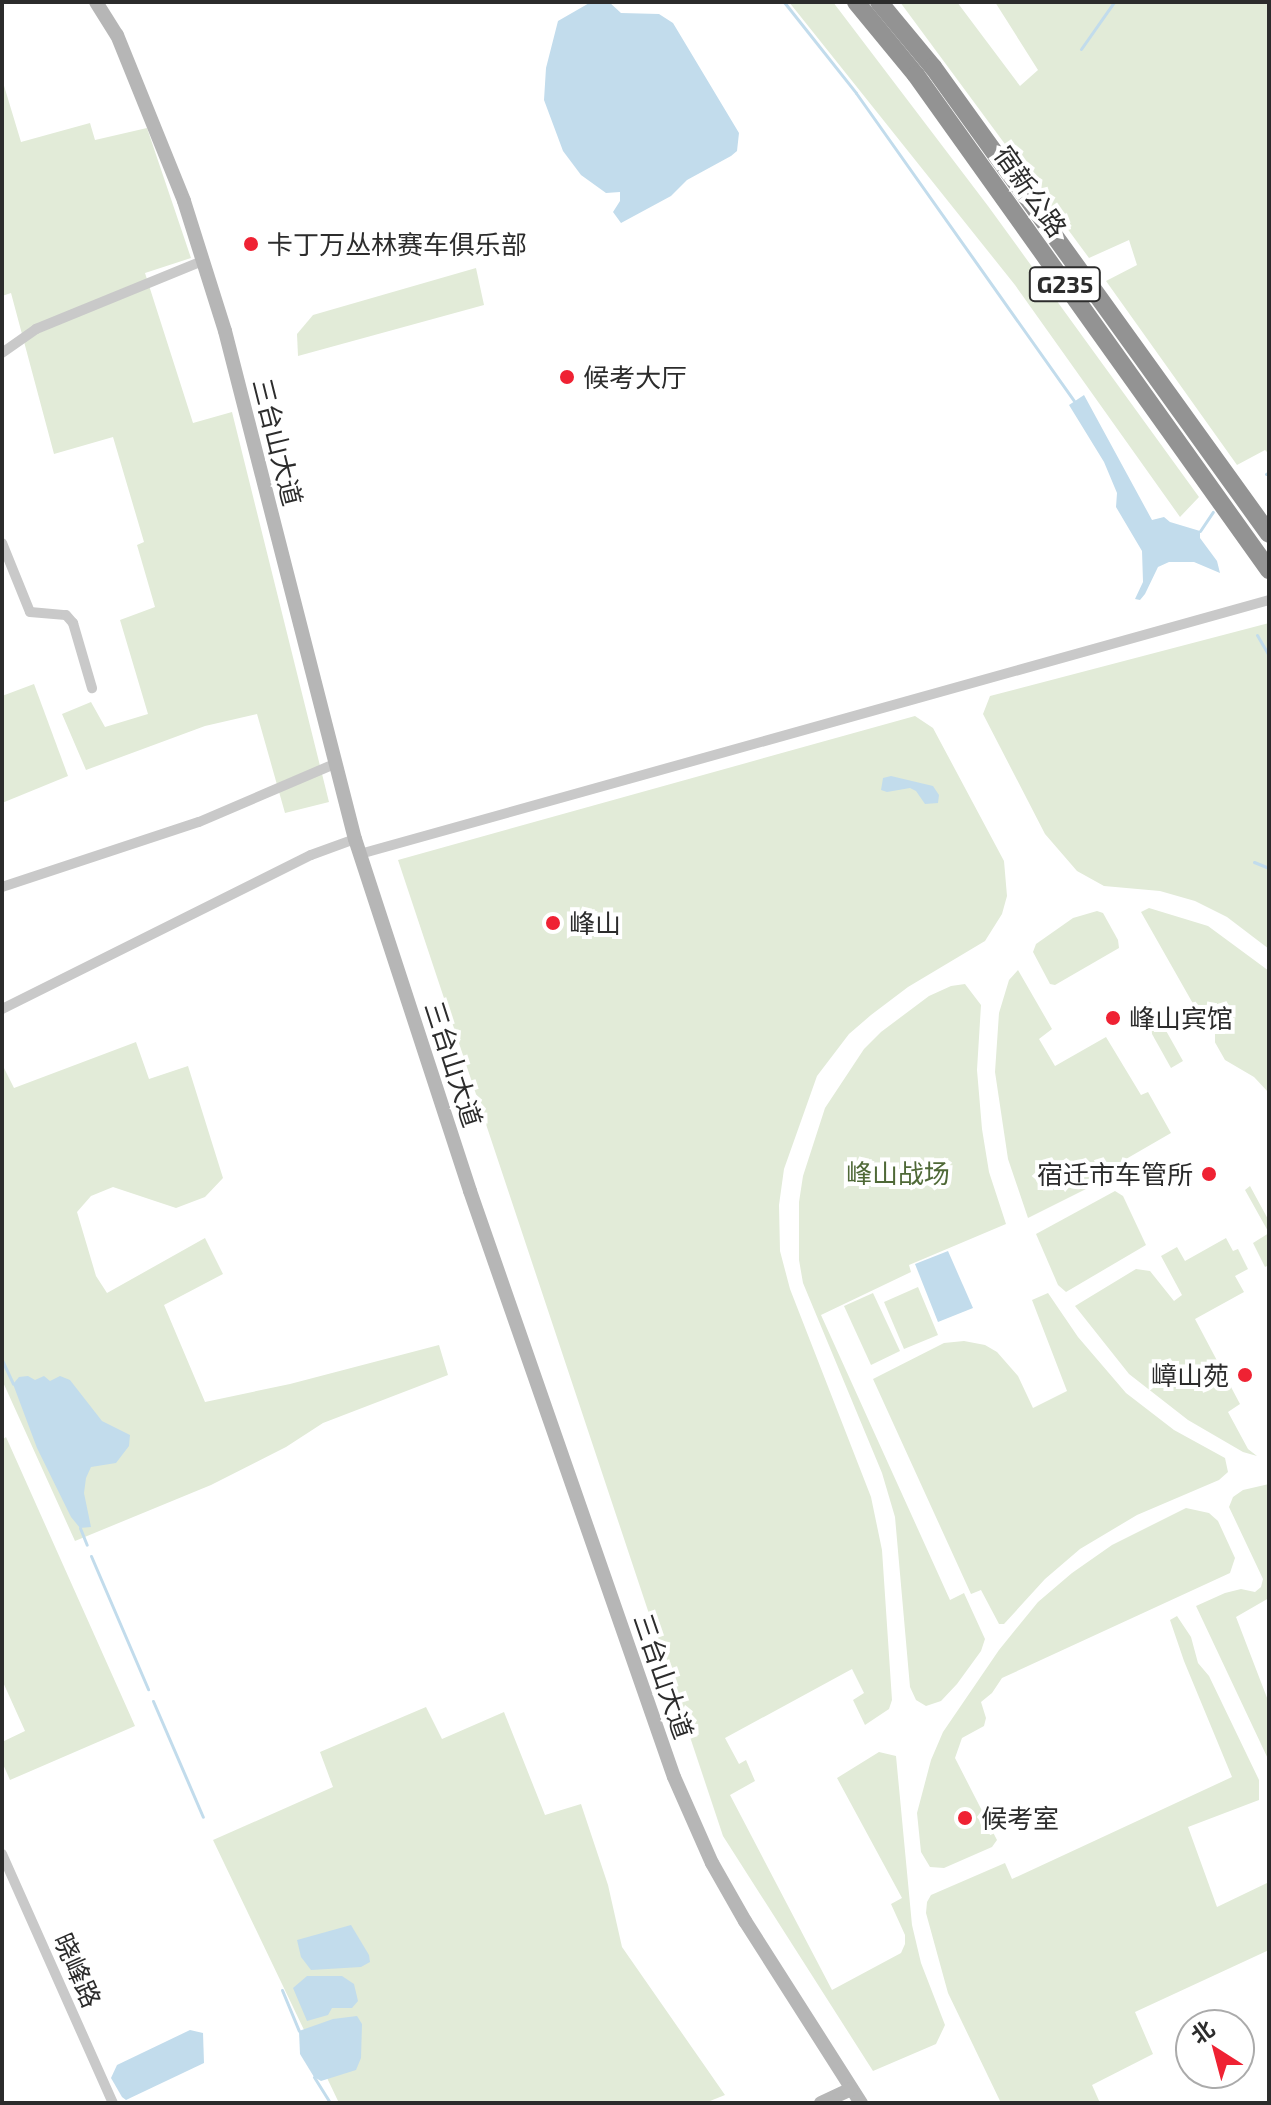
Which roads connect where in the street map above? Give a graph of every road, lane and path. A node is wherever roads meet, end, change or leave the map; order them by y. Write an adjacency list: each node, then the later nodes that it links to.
1 (96, 2): 5 (main road, 三台山大道)
2 (106, 2): 5 (main road)
3 (856, 2): 10 (highway, 宿新公路 / G235)
4 (879, 2): 8 (highway, 宿新公路 / G235)
5 (117, 35): 6 (main road, 三台山大道)
6 (203, 261): 7 (street); 13 (main road, 三台山大道)
7 (2, 353)
8 (1269, 534)
9 (2, 543): 12 (street)
10 (1269, 570)
11 (1269, 600): 15 (street)
12 (92, 688)
13 (334, 764): 14 (main road, 三台山大道); 16 (street)
14 (355, 839): 15 (main road, 三台山大道); 17 (street)
15 (360, 854): 19 (main road, 三台山大道)
16 (2, 887)
17 (2, 1009)
18 (2, 1854): 20 (street, 晓峰路)
19 (851, 2089): 21 (main road); 22 (main road, 三台山大道)
20 (113, 2103)
21 (821, 2103)
22 (861, 2103)

